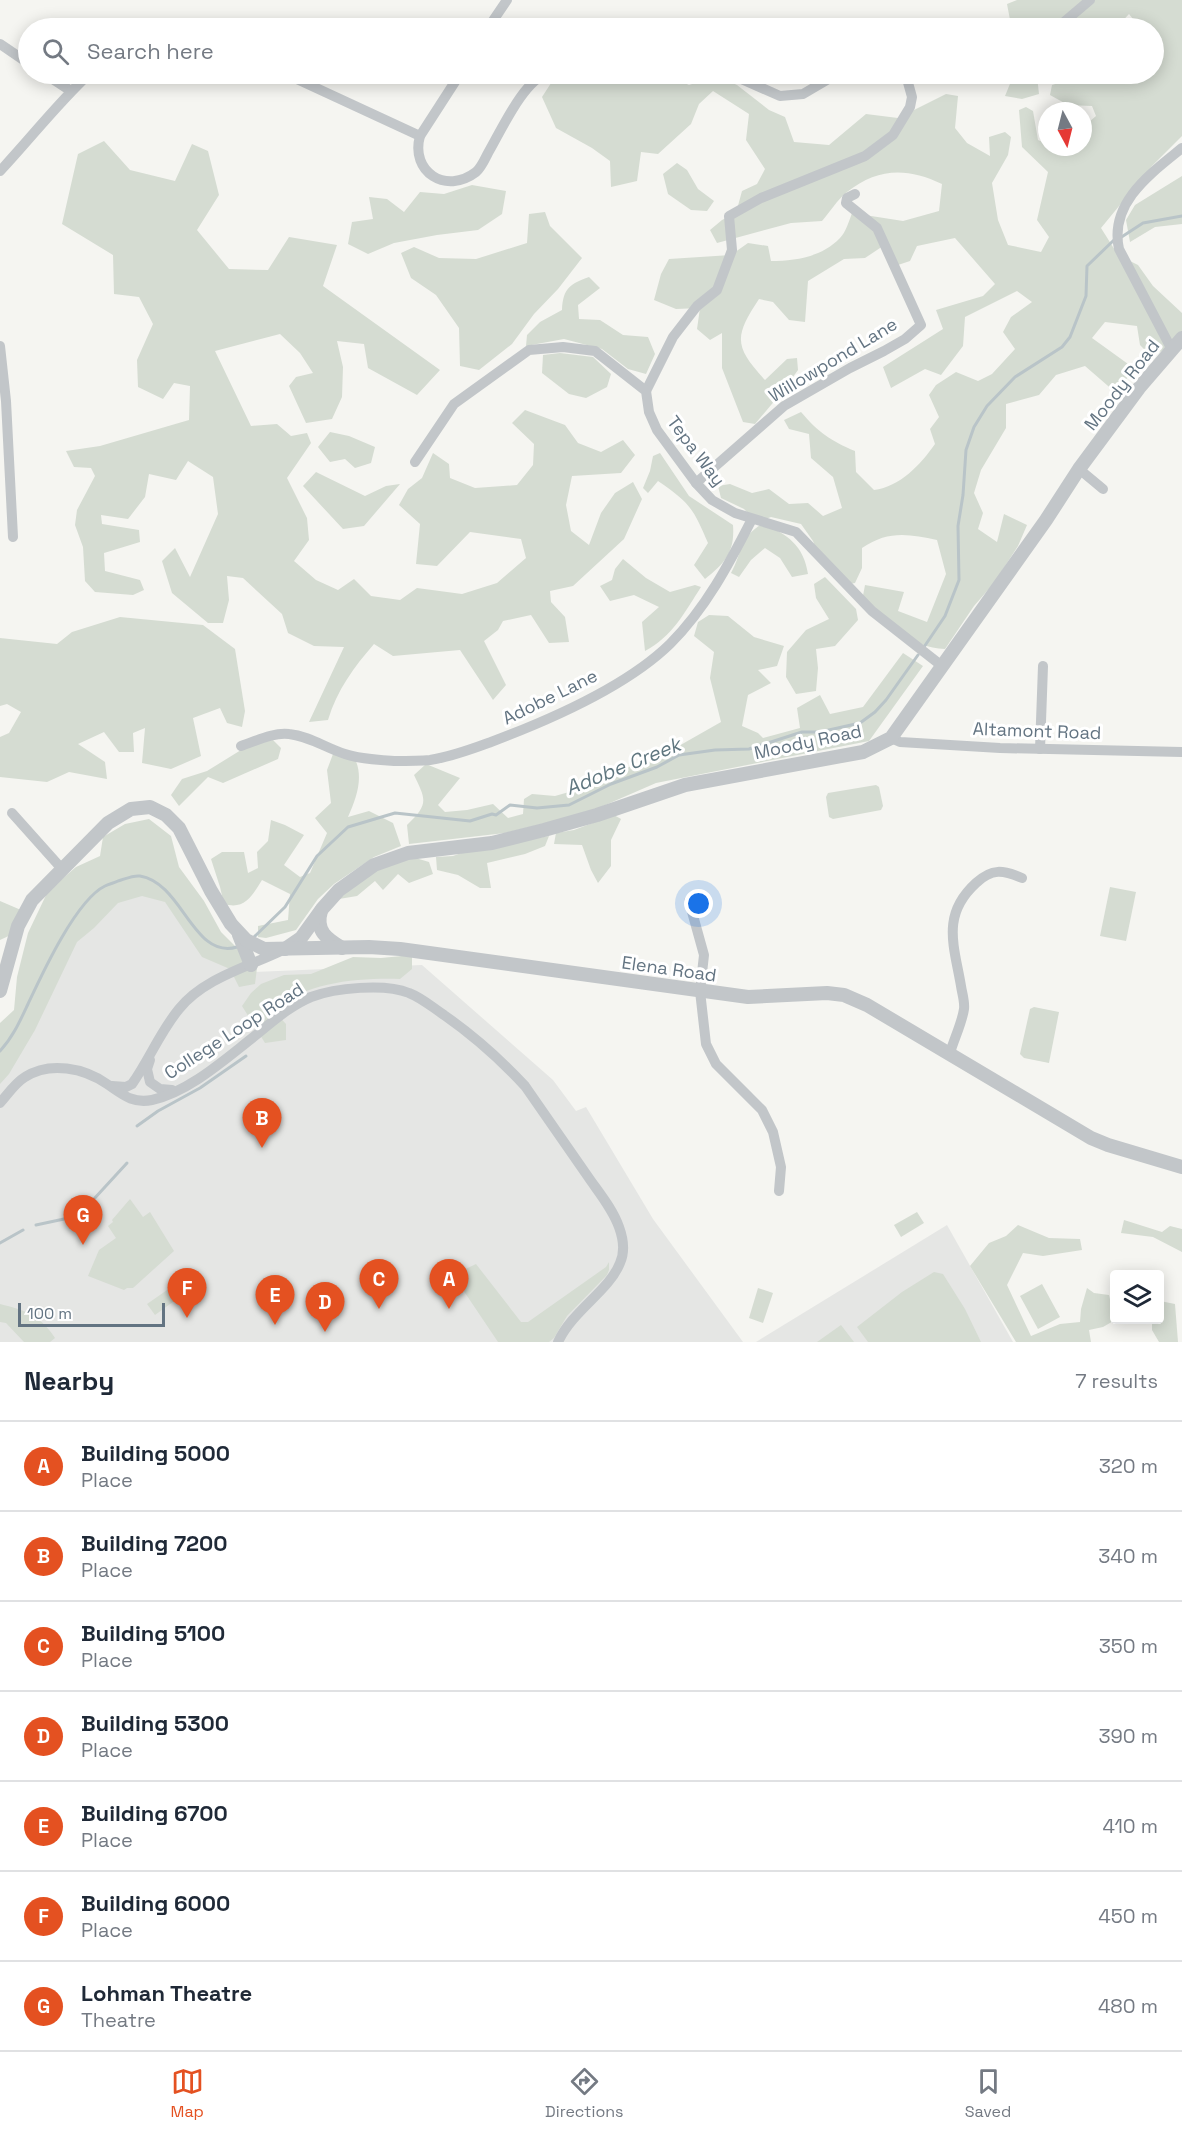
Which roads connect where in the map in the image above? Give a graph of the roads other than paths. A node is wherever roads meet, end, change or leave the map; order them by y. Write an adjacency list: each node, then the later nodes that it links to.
1 (507, 0): 3 (street)
2 (1090, 0): 4 (street)
3 (495, 18)
4 (1069, 18)
5 (0, 44): 6 (street)
6 (18, 56)
7 (60, 84): 15 (street)
8 (78, 84): 15 (street)
9 (308, 84): 16 (street)
10 (454, 84): 16 (street)
11 (532, 84): 16 (street)
12 (753, 84): 13 (street)
13 (820, 84)
14 (908, 84): 23 (street)
15 (71, 91): 18 (street)
16 (420, 136)
17 (1182, 148): 22 (street)
18 (0, 171)
19 (855, 194): 26 (street, Willowpond Lane)
20 (1182, 339): 22 (street, Moody Road)
21 (0, 346): 29 (street)
22 (1172, 350): 25 (street, Moody Road)
23 (646, 391): 24 (street); 26 (street, Tepa Way)
24 (415, 462)
25 (1079, 468): 27 (street); 30 (street, Moody Road)
26 (696, 483): 28 (street, Tepa Way)
27 (1103, 489)
28 (752, 519): 30 (street, Tepa Way); 33 (street, Adobe Lane)
29 (13, 537)
30 (942, 666): 32 (street, Moody Road)
31 (1043, 666): 34 (street)
32 (891, 738): 34 (street, Altamont Road); 40 (street, Moody Road)
33 (241, 746)
34 (1040, 749): 35 (street, Altamont Road)
35 (1182, 752)
36 (12, 813): 37 (street)
37 (62, 869): 41 (street); 45 (street)
38 (1022, 878): 48 (street)
39 (689, 901): 46 (street)
40 (322, 909): 42 (street); 43 (street, Moody Road)
41 (239, 933): 43 (street); 44 (street)
42 (342, 948): 43 (street, Elena Road); 46 (street, Elena Road)
43 (283, 950): 44 (street, Elena Road)
44 (251, 965): 47 (street, Elena Road)
45 (0, 991)
46 (700, 991): 48 (street, Elena Road); 53 (street)
47 (152, 1053): 49 (street, Elena Road); 50 (street, Elena Road)
48 (950, 1053): 52 (street, Elena Road)
49 (107, 1084): 50 (street, College Loop Road); 51 (street, College Loop Road)
50 (176, 1090): 54 (street, College Loop Road)
51 (0, 1103)
52 (1182, 1167)
53 (779, 1191)
54 (558, 1342)

